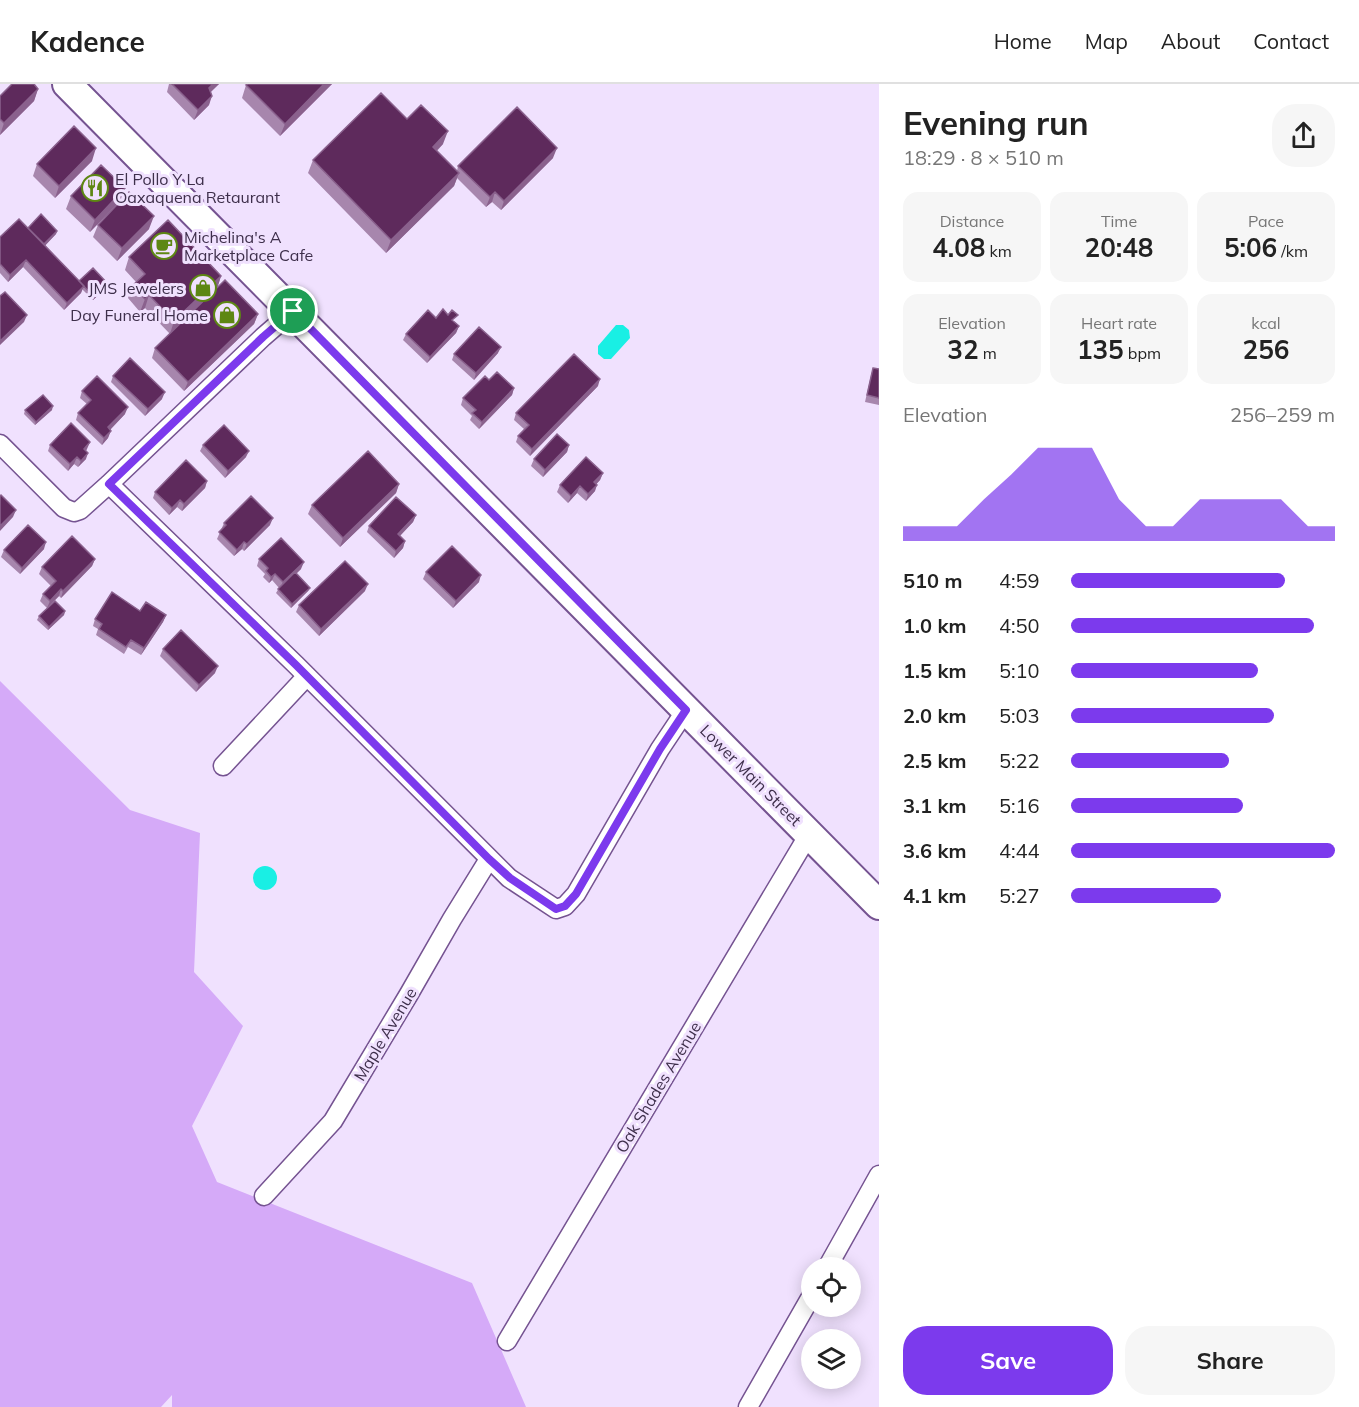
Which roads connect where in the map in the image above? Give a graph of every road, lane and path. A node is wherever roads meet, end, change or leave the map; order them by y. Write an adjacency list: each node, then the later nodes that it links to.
1 (68, 84): 2 (main road, Lower Main Street)
2 (293, 311): 4 (street); 6 (main road, Lower Main Street)
3 (0, 444): 4 (street)
4 (109, 484): 5 (street)
5 (307, 676): 7 (street); 9 (street)
6 (686, 710): 8 (main road, Lower Main Street); 9 (street)
7 (223, 766)
8 (809, 834): 10 (main road, Lower Main Street); 15 (street, Oak Shades Avenue)
9 (489, 859): 12 (street, Maple Avenue)
10 (879, 905)
11 (879, 1175): 13 (street)
12 (264, 1196)
13 (833, 1257)
14 (801, 1314): 16 (street)
15 (507, 1341)
16 (748, 1407)

